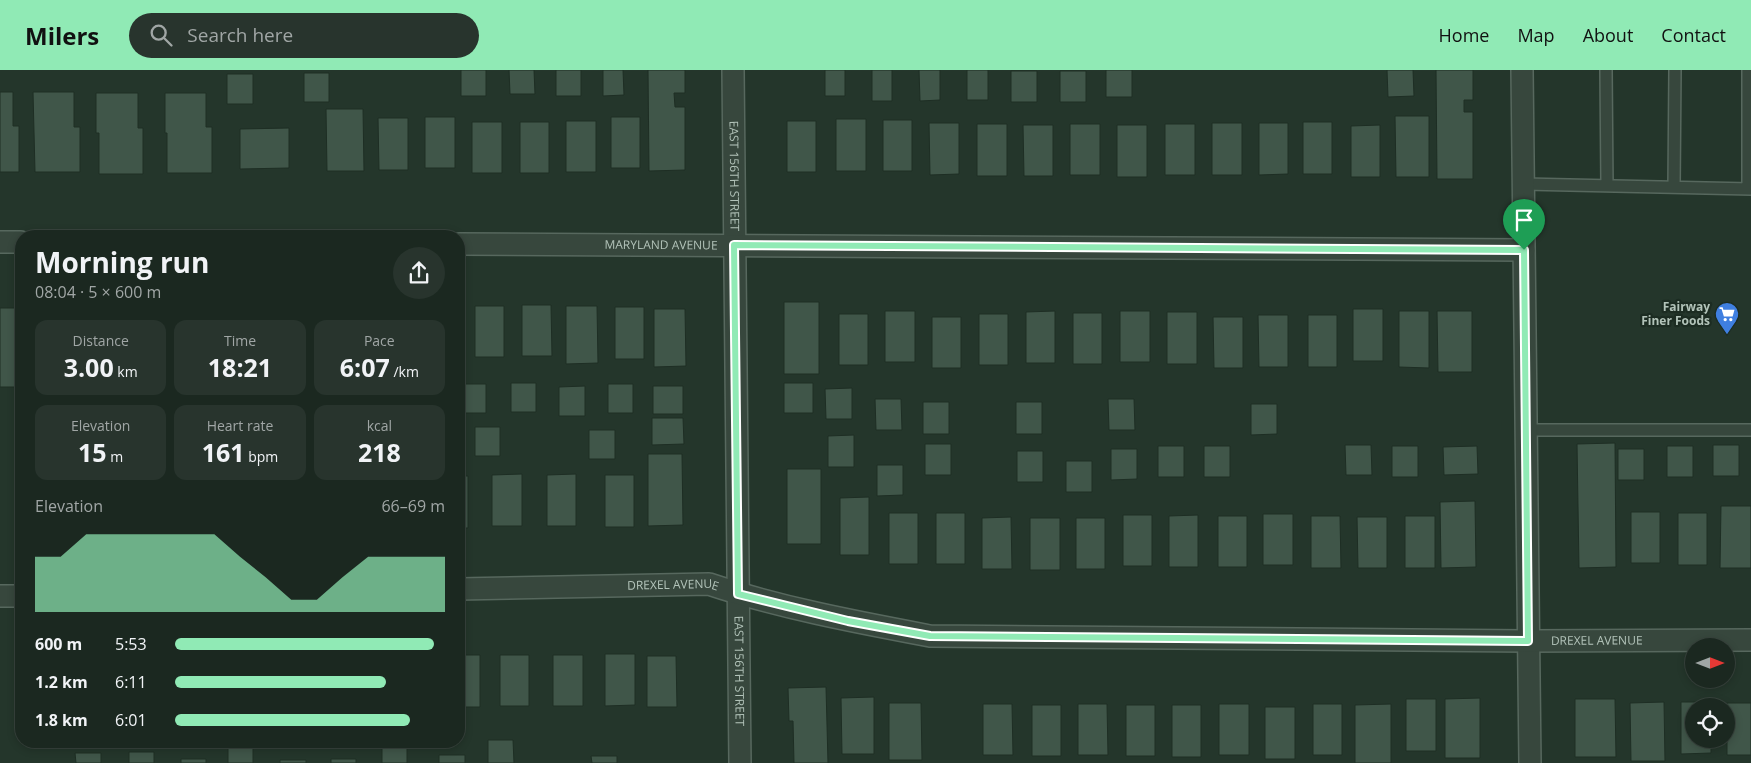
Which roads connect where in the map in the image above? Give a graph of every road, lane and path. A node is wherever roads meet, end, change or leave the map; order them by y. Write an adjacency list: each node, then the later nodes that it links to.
1 (733, 70): 13 (street, EAST 156TH STREET)
2 (1522, 70): 6 (street)
3 (1606, 70): 7 (lane)
4 (1675, 70): 8 (lane)
5 (1748, 70): 9 (lane)
6 (1523, 184): 7 (lane); 14 (street)
7 (1606, 186): 8 (lane)
8 (1674, 187): 9 (lane)
9 (1749, 188)
10 (0, 242): 11 (street)
11 (15, 242)
12 (465, 244): 13 (street, MARYLAND AVENUE)
13 (734, 245): 14 (street, MARYLAND AVENUE); 18 (street, EAST 156TH STREET)
14 (1524, 250): 15 (street)
15 (1526, 430): 16 (lane); 22 (street)
16 (1751, 430)
17 (465, 588): 18 (street, DREXEL AVENUE)
18 (738, 594): 22 (street, DREXEL AVENUE); 23 (street, EAST 156TH STREET)
19 (0, 596): 20 (street)
20 (15, 596)
21 (1751, 640): 22 (street, DREXEL AVENUE)
22 (1528, 641): 24 (street)
23 (740, 763)
24 (1530, 763)

